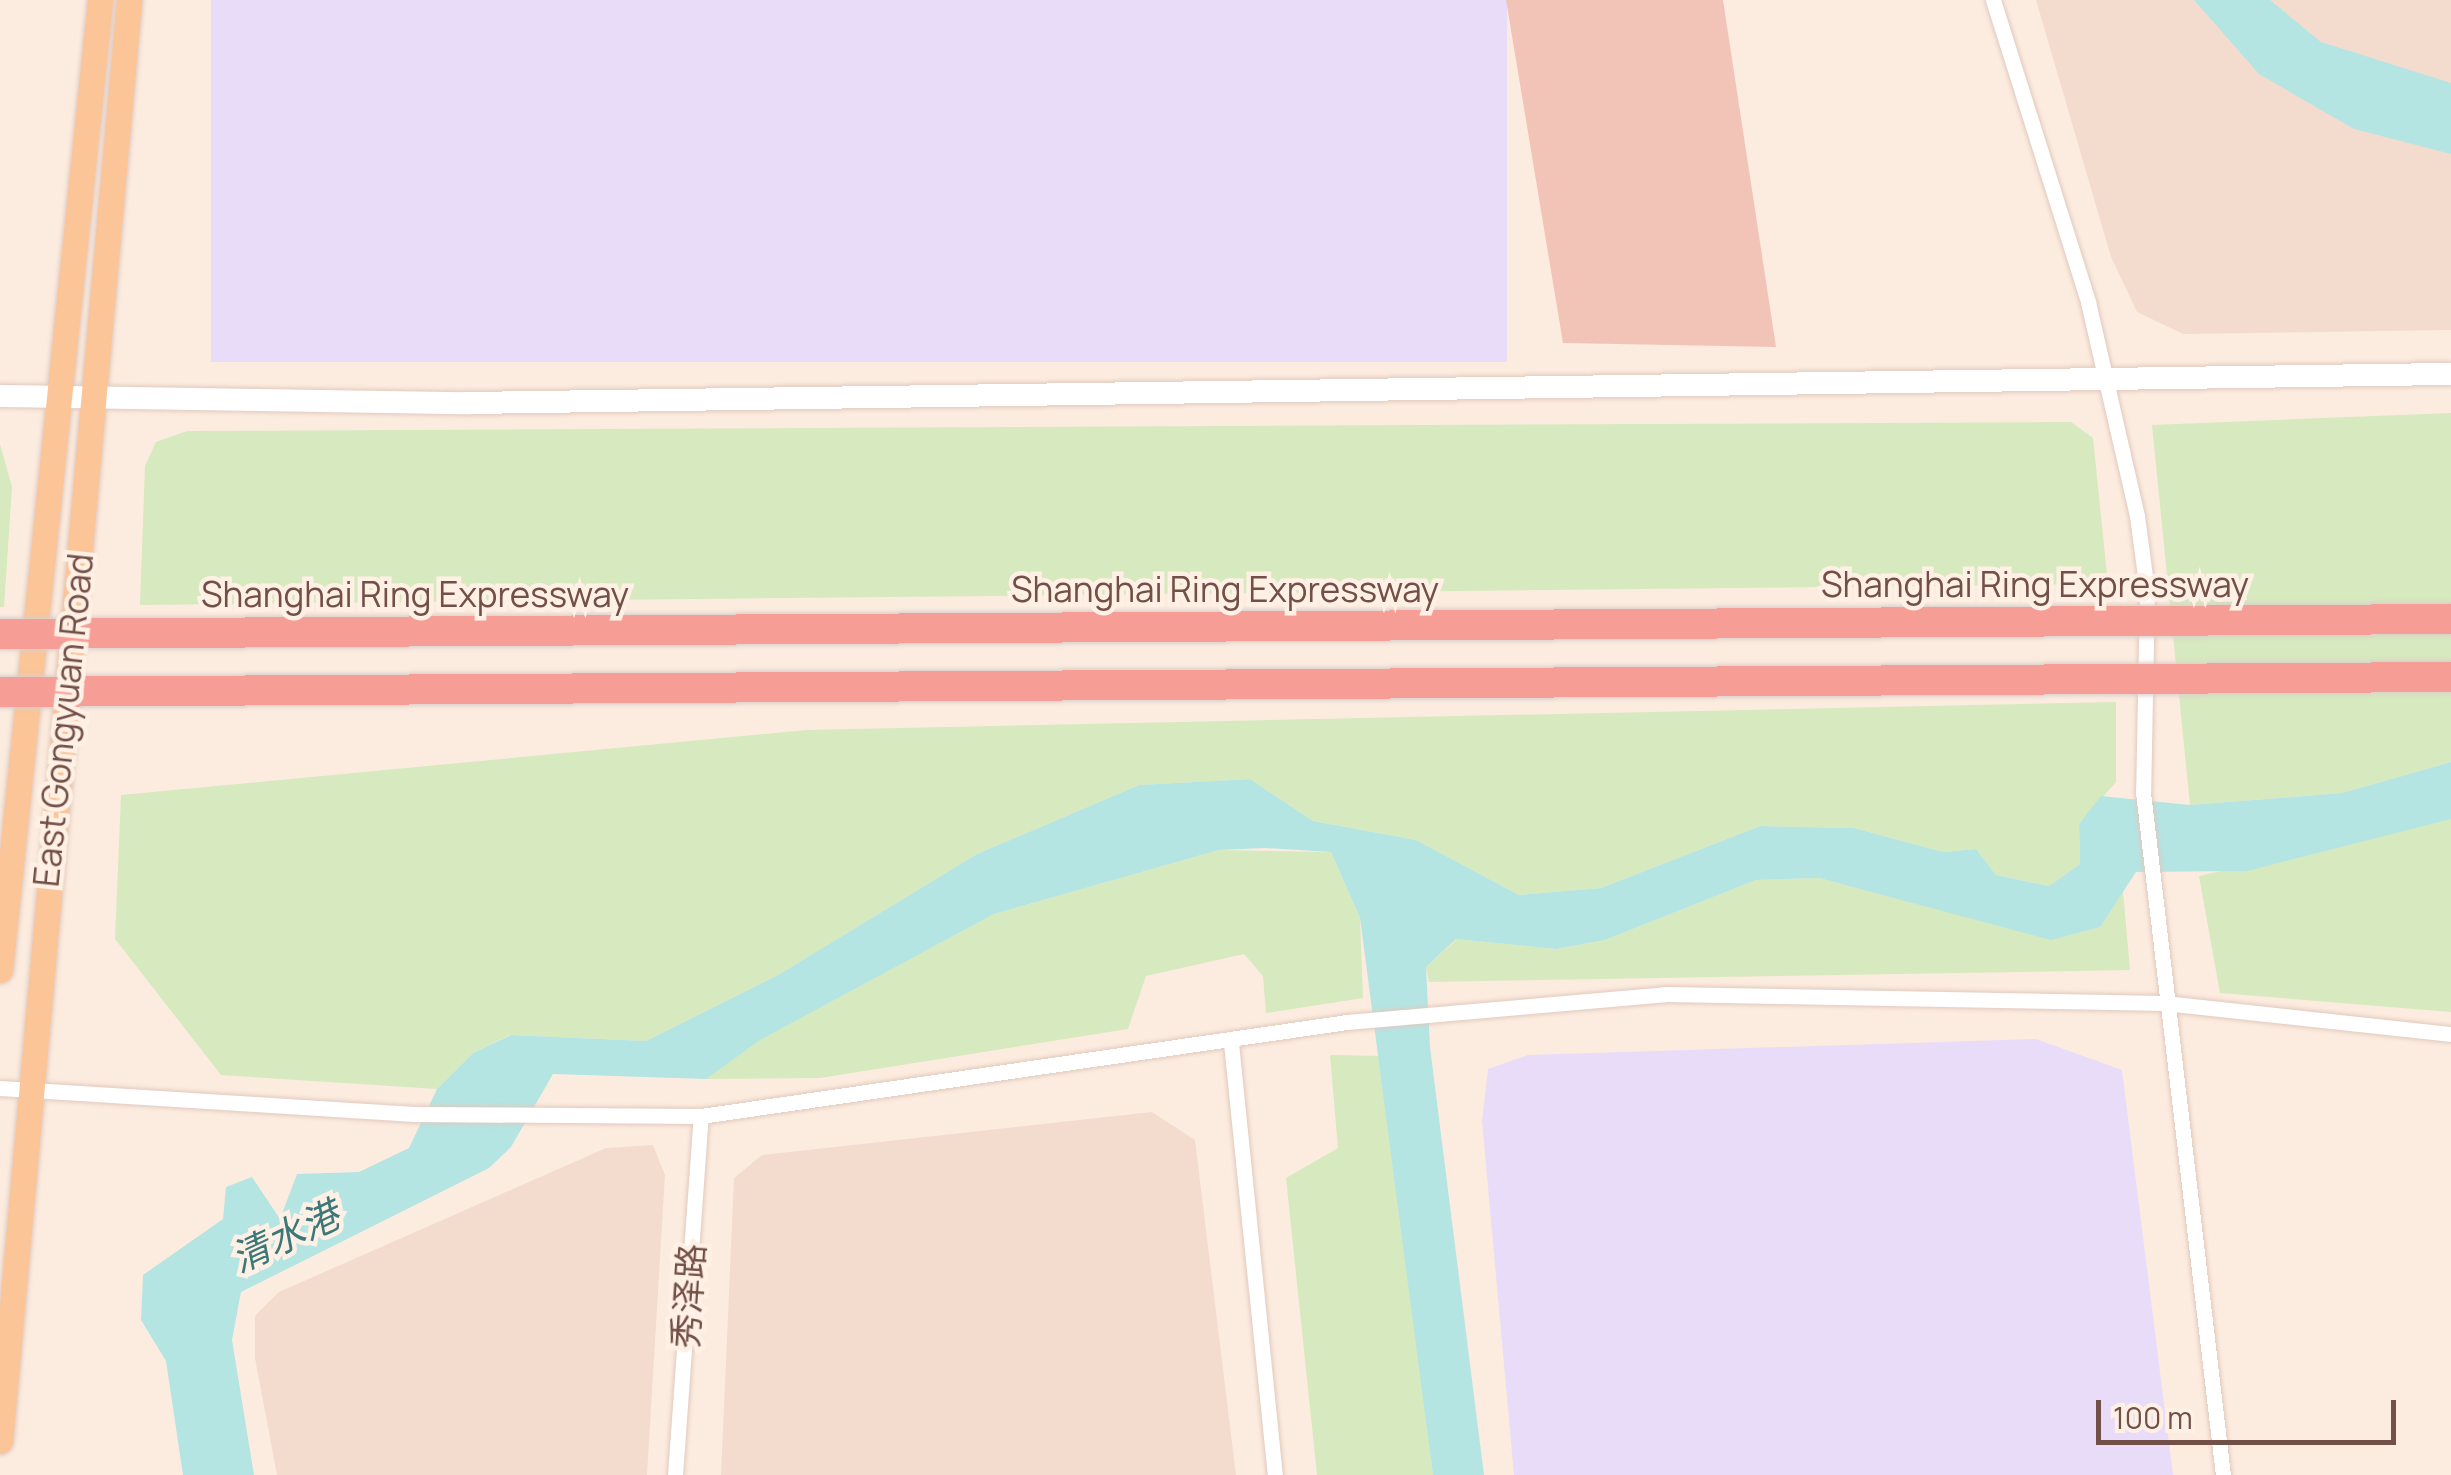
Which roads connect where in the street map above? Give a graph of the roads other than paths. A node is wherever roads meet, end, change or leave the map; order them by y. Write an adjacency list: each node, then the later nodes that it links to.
1 (100, 0): 7 (main road, East Gongyuan Road)
2 (130, 0): 6 (main road, East Gongyuan Road)
3 (1994, 0): 5 (street)
4 (2451, 374): 5 (street)
5 (2103, 380): 6 (street); 14 (street)
6 (94, 393): 7 (street); 17 (main road, East Gongyuan Road)
7 (58, 394): 8 (street); 13 (main road, East Gongyuan Road)
8 (0, 396)
9 (2451, 619): 10 (highway, Shanghai Ring Expressway, bridge)
10 (0, 634)
11 (2451, 677): 12 (highway, bridge)
12 (0, 692)
13 (0, 970)
14 (2165, 1002): 15 (street); 16 (street); 22 (street)
15 (2451, 1034)
16 (1231, 1044): 18 (street); 21 (street)
17 (15, 1089): 18 (street); 19 (main road, East Gongyuan Road)
18 (701, 1116): 20 (street, 秀泽路)
19 (0, 1441)
20 (675, 1475)
21 (1274, 1475)
22 (2222, 1475)

